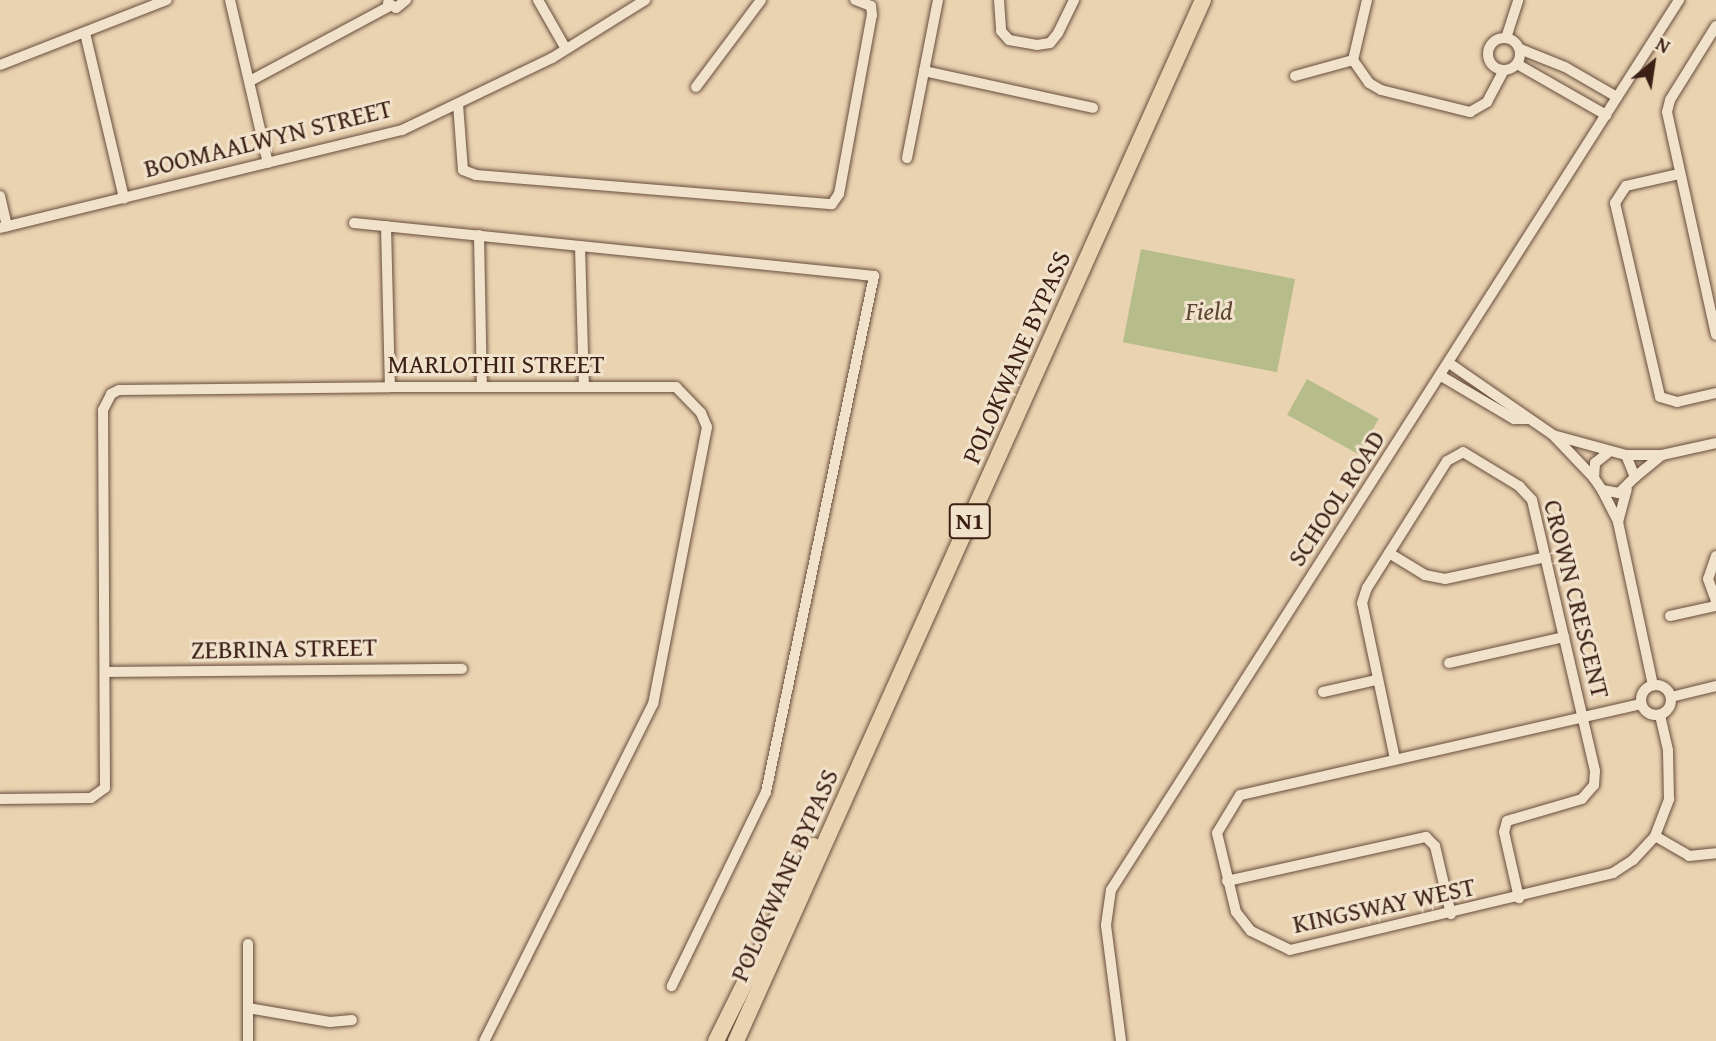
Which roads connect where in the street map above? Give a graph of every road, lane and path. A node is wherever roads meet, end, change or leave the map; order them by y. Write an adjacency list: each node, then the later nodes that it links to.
1 (167, 0): 17 (street)
2 (230, 0): 27 (street)
3 (406, 0): 15 (street)
4 (538, 0): 19 (street)
5 (645, 0): 19 (street, BOOMAALWYN STREET)
6 (761, 0): 28 (street)
7 (855, 0): 30 (street)
8 (938, 0): 25 (street)
9 (999, 0): 10 (street)
10 (1074, 0)
11 (1203, 0): 80 (highway, POLOKWANE BYPASS / N1)
12 (1367, 0): 21 (street)
13 (1518, 0): 18 (street)
14 (1679, 0): 29 (street, SCHOOL ROAD)
15 (389, 3): 27 (street)
16 (1716, 26): 35 (street)
17 (85, 33): 23 (street); 37 (street)
18 (1506, 38): 20 (street); 24 (street)
19 (566, 49): 30 (street, BOOMAALWYN STREET)
20 (1520, 49): 22 (street); 29 (street)
21 (1353, 60): 24 (street); 26 (street)
22 (1517, 64): 24 (street); 32 (street)
23 (0, 65)
24 (1504, 70)
25 (924, 71): 31 (street); 33 (street)
26 (1295, 76)
27 (250, 81): 34 (street)
28 (696, 87)
29 (1617, 97): 32 (street, SCHOOL ROAD)
30 (458, 104): 34 (street, BOOMAALWYN STREET)
31 (1093, 108)
32 (1606, 114): 44 (street, SCHOOL ROAD)
33 (907, 158)
34 (268, 163): 37 (street, BOOMAALWYN STREET)
35 (1679, 174): 43 (street); 49 (street)
36 (0, 196): 40 (street)
37 (124, 198): 40 (street, BOOMAALWYN STREET)
38 (354, 223): 39 (street)
39 (386, 226): 41 (street); 48 (street)
40 (4, 227)
41 (479, 235): 42 (street); 46 (street)
42 (580, 246): 47 (street); 88 (street)
43 (1716, 335)
44 (1449, 363): 45 (street, SCHOOL ROAD); 50 (street)
45 (1441, 376): 50 (street); 96 (street, SCHOOL ROAD)
46 (482, 386): 47 (street, MARLOTHII STREET); 48 (street, MARLOTHII STREET)
47 (584, 386): 92 (street, MARLOTHII STREET)
48 (390, 387): 69 (street, MARLOTHII STREET)
49 (1716, 393)
50 (1528, 419): 51 (street)
51 (1553, 435): 53 (street); 57 (street)
52 (1716, 443): 55 (street)
53 (1608, 453): 54 (street); 57 (street)
54 (1626, 455): 55 (street); 56 (street)
55 (1662, 455): 56 (street)
56 (1635, 477): 58 (street)
57 (1594, 478): 59 (street)
58 (1627, 489): 59 (street); 60 (street)
59 (1602, 490): 60 (street)
60 (1618, 522): 71 (street)
61 (1390, 553): 63 (street); 63 (street, CROWN CRESCENT); 70 (street, CROWN CRESCENT)
62 (1716, 556): 64 (street)
63 (1546, 558): 66 (street, CROWN CRESCENT)
64 (1716, 603): 65 (street)
65 (1670, 616)
66 (1564, 637): 67 (street); 77 (street, CROWN CRESCENT)
67 (1450, 663)
68 (462, 669): 69 (street, ZEBRINA STREET)
69 (106, 672): 79 (street, MARLOTHII STREET)
70 (1376, 680): 73 (street); 78 (street, CROWN CRESCENT)
71 (1653, 685): 74 (street); 75 (street)
72 (1716, 687): 74 (street)
73 (1323, 692)
74 (1671, 697): 76 (street)
75 (1641, 704): 76 (street); 77 (street, KINGSWAY WEST)
76 (1660, 715): 81 (street, KINGSWAY WEST)
77 (1583, 717): 78 (street, KINGSWAY WEST); 84 (street, CROWN CRESCENT)
78 (1395, 759): 83 (street, KINGSWAY WEST)
79 (0, 799)
80 (843, 803): 85 (highway, POLOKWANE BYPASS / N1); 93 (highway)
81 (1655, 836): 82 (street); 84 (street, KINGSWAY WEST)
82 (1716, 853)
83 (1227, 881): 86 (street, KINGSWAY WEST); 86 (street)
84 (1519, 898): 86 (street, KINGSWAY WEST)
85 (798, 906): 94 (highway, POLOKWANE BYPASS / N1); 95 (highway)
86 (1451, 914)
87 (248, 944): 89 (street)
88 (672, 986)
89 (248, 1008): 90 (street); 91 (street)
90 (352, 1020)
91 (248, 1041)
92 (484, 1041)
93 (716, 1041)
94 (736, 1041)
95 (744, 1041)
96 (1121, 1041)

